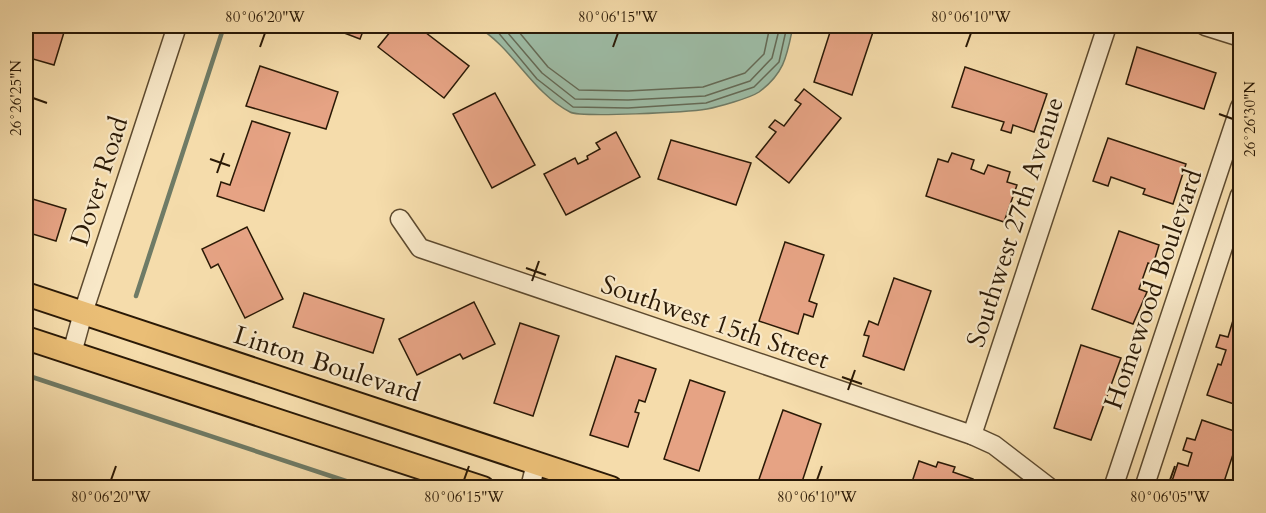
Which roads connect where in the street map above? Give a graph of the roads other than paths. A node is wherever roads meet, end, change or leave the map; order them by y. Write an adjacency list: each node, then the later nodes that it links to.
1 (177, 26): 9 (street, Dover Road)
2 (1107, 26): 12 (street, Southwest 27th Avenue)
3 (1205, 26): 4 (street)
4 (1240, 37)
5 (1240, 107): 18 (street, Homewood Boulevard)
6 (1240, 195): 19 (street, Homewood Boulevard)
7 (400, 219): 12 (street, Southwest 15th Street)
8 (26, 294): 9 (main road, Linton Boulevard)
9 (82, 313): 11 (street, Dover Road); 13 (main road, Linton Boulevard)
10 (26, 338): 11 (main road)
11 (72, 353): 14 (main road)
12 (972, 435): 17 (street, Southwest 15th Street)
13 (536, 463): 15 (street); 16 (main road, Linton Boulevard)
14 (483, 488)
15 (530, 488)
16 (611, 488)
17 (1050, 488)
18 (1113, 488)
19 (1144, 488)

